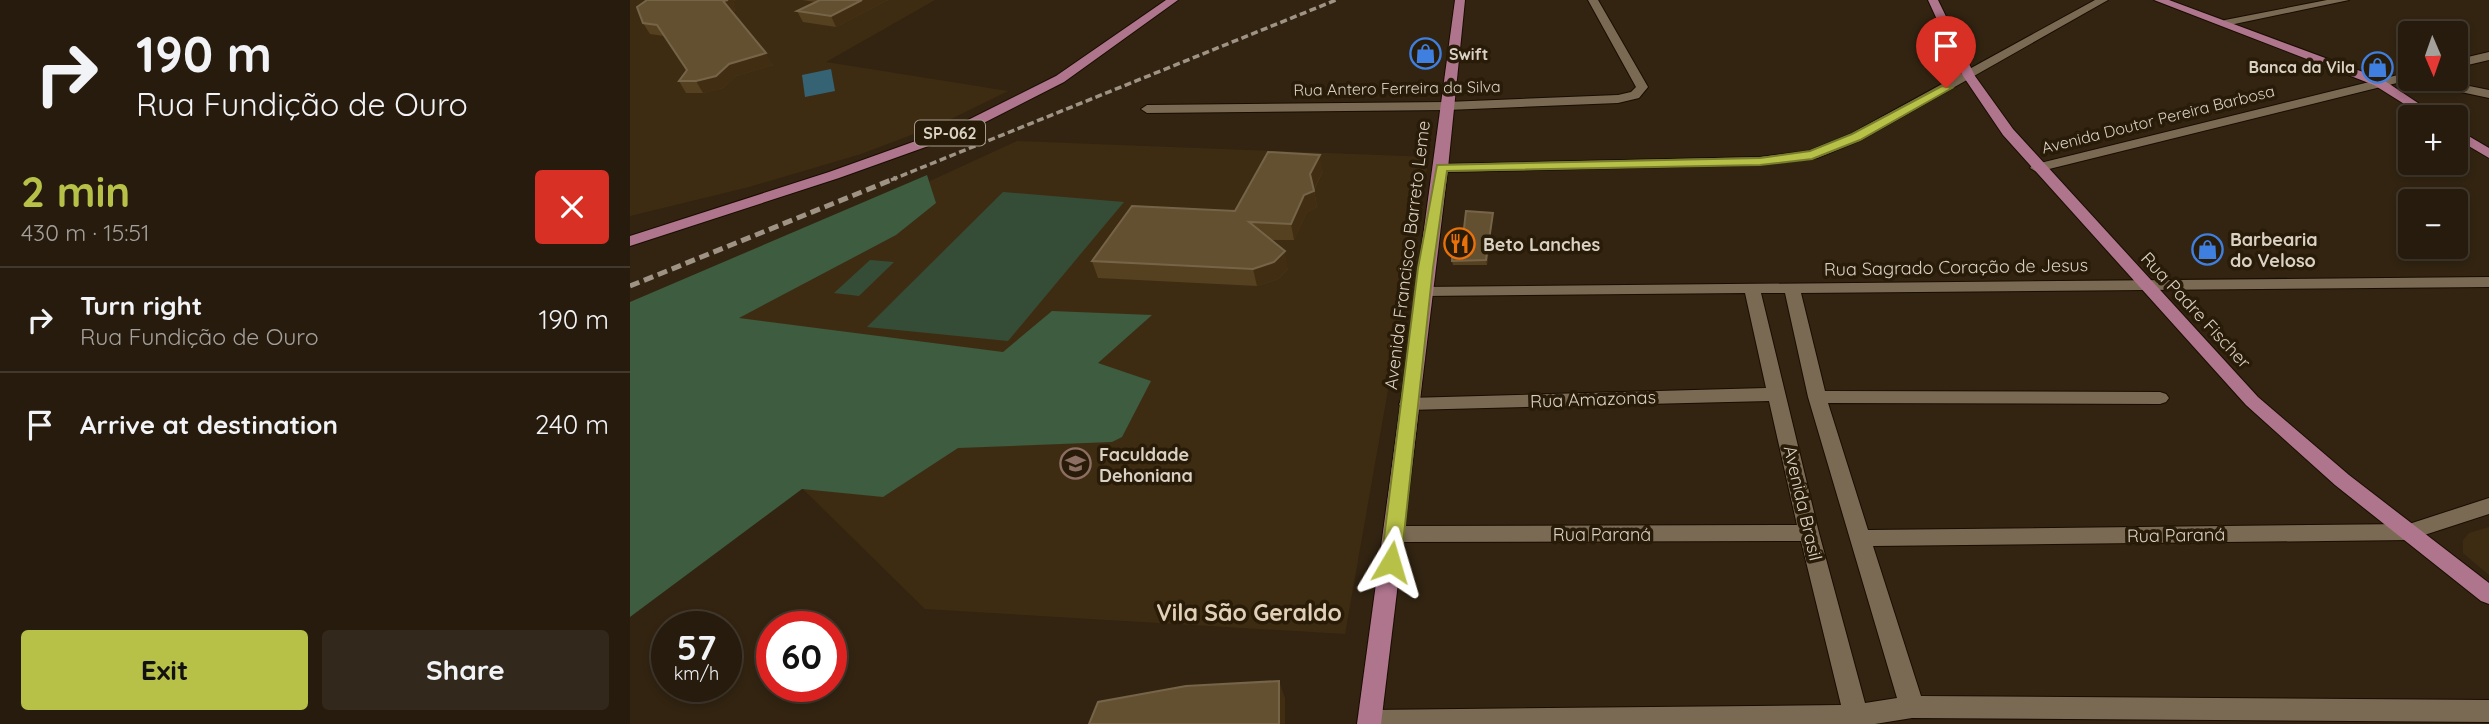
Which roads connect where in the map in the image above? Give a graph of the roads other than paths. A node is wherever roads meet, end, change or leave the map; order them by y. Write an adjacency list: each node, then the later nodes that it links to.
1 (1173, 0): 23 (main road, SP-062)
2 (1460, 0): 17 (main road, Avenida Francisco Barreto Leme)
3 (1593, 0): 17 (street, Rua Antero Ferreira da Silva)
4 (1933, 0): 11 (main road, Rua Padre Fischer)
5 (2103, 0): 11 (street)
6 (2159, 0): 8 (main road)
7 (2344, 0): 8 (street)
8 (2225, 23): 13 (main road)
9 (2489, 56): 10 (street)
10 (2468, 61)
11 (1969, 76): 21 (street); 22 (main road, Rua Padre Fischer)
12 (2398, 79): 13 (street, Avenida Doutor Pereira Barbosa)
13 (2378, 82): 16 (main road); 22 (street, Avenida Doutor Pereira Barbosa)
14 (2468, 89): 15 (street)
15 (2489, 94)
16 (2414, 105)
17 (1447, 106): 18 (street, Rua Antero Ferreira da Silva); 21 (main road, Avenida Francisco Barreto Leme)
18 (1147, 109)
19 (2468, 140): 20 (main road)
20 (2489, 154)
21 (1441, 168): 30 (main road, Avenida Francisco Barreto Leme)
22 (2037, 168): 27 (main road, Rua Padre Fischer)
23 (834, 175): 24 (main road, SP-062); 25 (main road, SP-062)
24 (630, 228)
25 (630, 240)
26 (2489, 282): 27 (street, Rua Sagrado Coração de Jesus)
27 (2143, 284): 28 (street, Rua Sagrado Coração de Jesus); 36 (main road, Rua Padre Fischer)
28 (1791, 288): 29 (street, Rua Sagrado Coração de Jesus); 32 (street)
29 (1752, 290): 30 (street, Rua Sagrado Coração de Jesus); 31 (street, Avenida Brasil)
30 (1423, 291): 34 (main road, Avenida Francisco Barreto Leme)
31 (1778, 394): 34 (street, Rua Amazonas); 37 (street, Avenida Brasil)
32 (1817, 397): 33 (street); 39 (street)
33 (2161, 398)
34 (1408, 404): 38 (main road, Avenida Francisco Barreto Leme)
35 (2489, 506): 36 (street, Rua Paraná)
36 (2409, 532): 39 (street, Rua Paraná); 40 (main road, Rua Padre Fischer)
37 (1809, 533): 38 (street, Rua Paraná); 43 (street, Avenida Brasil)
38 (1395, 534): 44 (main road, Avenida Francisco Barreto Leme)
39 (1859, 538): 41 (street)
40 (2489, 595)
41 (1912, 707): 42 (street); 43 (street)
42 (2489, 711)
43 (1856, 716): 44 (street)
44 (1370, 723)

